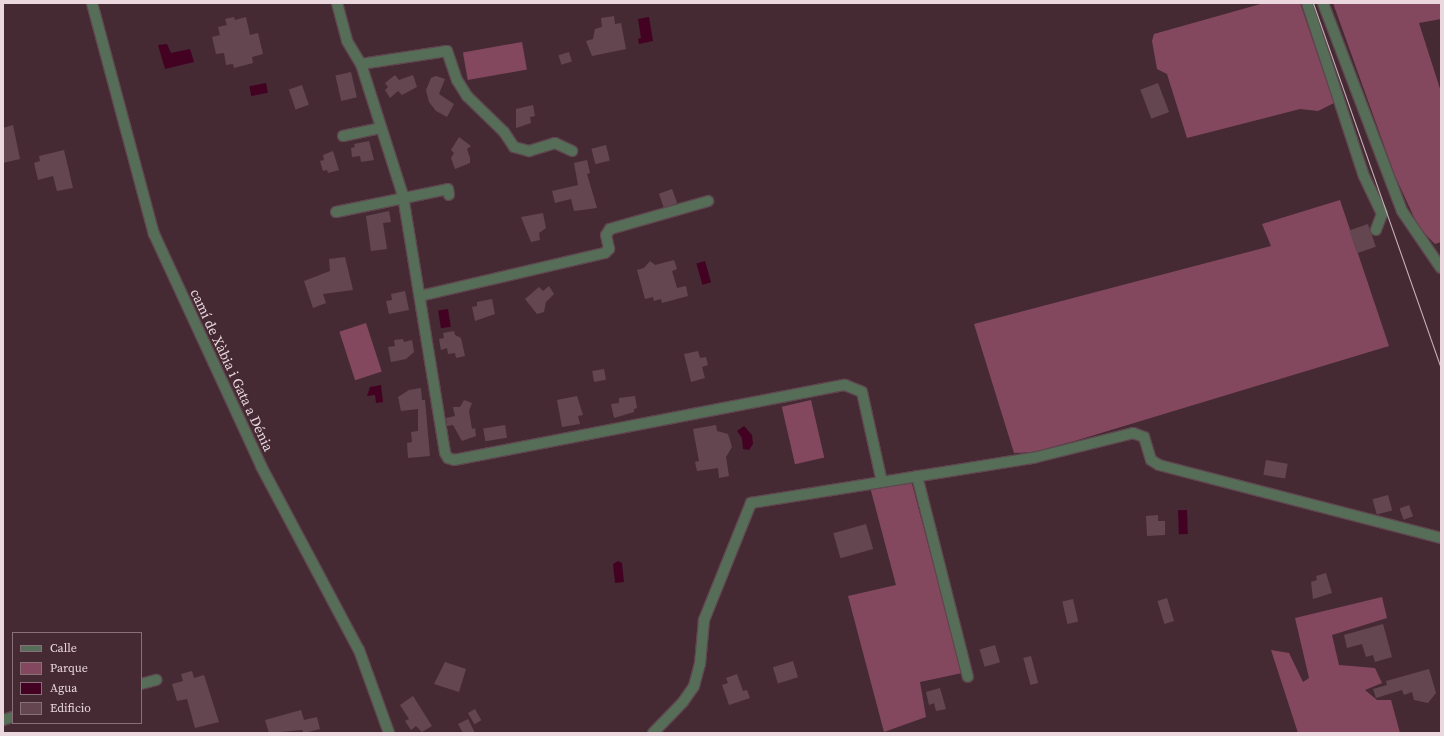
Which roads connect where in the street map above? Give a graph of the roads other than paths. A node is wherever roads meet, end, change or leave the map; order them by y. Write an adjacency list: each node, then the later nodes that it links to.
1 (92, 3): 22 (street, camí de Xàbia i Gata a Dénia)
2 (337, 3): 5 (street)
3 (1307, 3): 13 (street)
4 (1323, 3): 14 (street)
5 (361, 64): 6 (street); 8 (street)
6 (381, 128): 7 (street); 10 (street)
7 (343, 136)
8 (572, 151)
9 (449, 195): 10 (street)
10 (403, 196): 12 (street); 15 (street)
11 (708, 200): 15 (street)
12 (336, 212)
13 (1376, 230)
14 (1441, 268)
15 (420, 296): 17 (street)
16 (917, 476): 17 (street); 18 (street); 19 (street)
17 (882, 482): 23 (street)
18 (1441, 538)
19 (968, 677)
20 (156, 680): 21 (street)
21 (142, 684)
22 (389, 733)
23 (653, 733)

